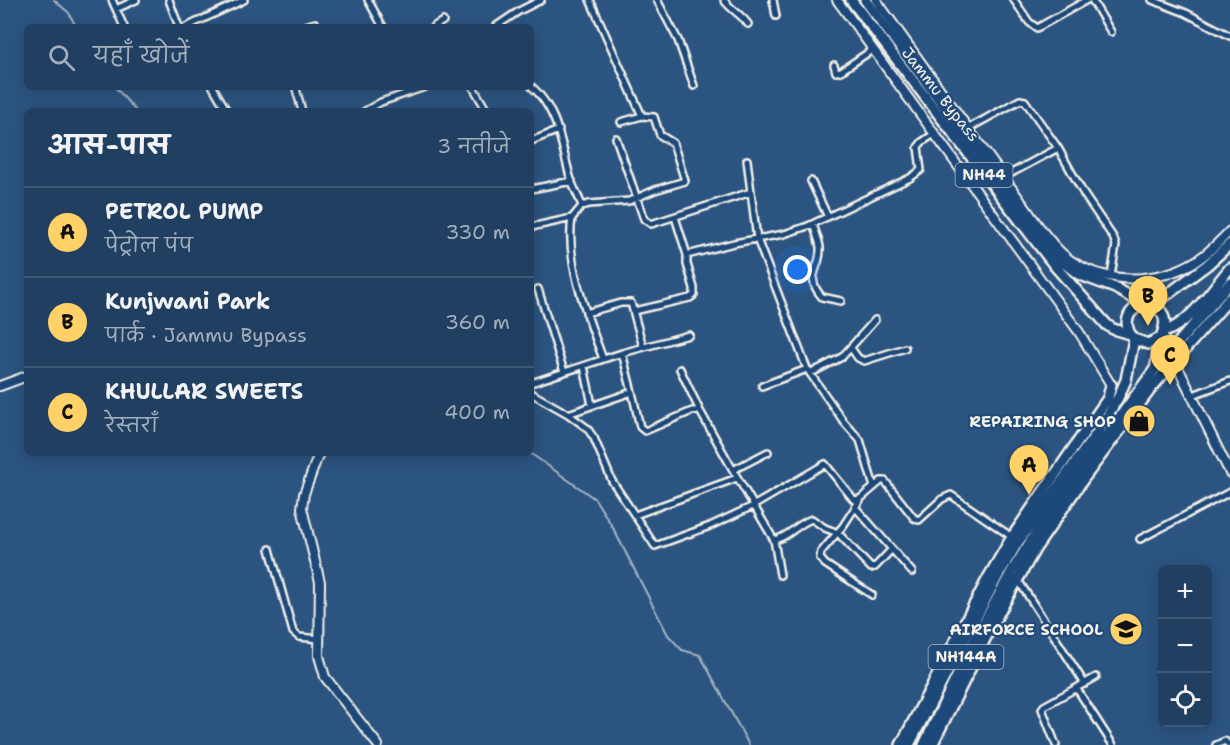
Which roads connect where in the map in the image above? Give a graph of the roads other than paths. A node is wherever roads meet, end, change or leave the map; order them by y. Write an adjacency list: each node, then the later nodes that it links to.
1 (112, 0): 19 (street)
2 (136, 0): 19 (street)
3 (169, 0): 23 (street)
4 (244, 0): 24 (street)
5 (368, 0): 25 (street)
6 (541, 0): 27 (street)
7 (590, 0): 43 (street)
8 (657, 0): 33 (street)
9 (724, 0): 28 (street)
10 (773, 0): 20 (street)
11 (837, 0): 31 (street)
12 (851, 0): 80 (highway, Jammu Bypass / NH44)
13 (865, 0): 74 (highway, Jammu Bypass / NH44)
14 (876, 0): 45 (street)
15 (1014, 0): 16 (street)
16 (1086, 0)
17 (1092, 0): 29 (street)
18 (1152, 0): 30 (street)
19 (116, 9): 22 (street)
20 (776, 16)
21 (443, 21): 26 (street)
22 (123, 24)
23 (179, 24)
24 (192, 24)
25 (381, 24)
26 (438, 24)
27 (499, 24)
28 (748, 24)
29 (1111, 32)
30 (1230, 36)
31 (873, 50): 32 (street); 47 (street)
32 (834, 65)
33 (694, 86)
34 (534, 89): 46 (street)
35 (215, 90): 39 (street)
36 (296, 90): 40 (street)
37 (418, 90): 41 (street)
38 (475, 90): 42 (street)
39 (225, 108)
40 (301, 108)
41 (376, 108)
42 (485, 108)
43 (642, 116): 44 (street); 57 (street)
44 (621, 122)
45 (969, 128): 50 (street); 52 (street)
46 (559, 130): 49 (street); 53 (street)
47 (934, 134): 60 (street); 96 (street)
48 (616, 138): 57 (street)
49 (534, 140)
50 (1058, 148): 52 (street); 69 (street)
51 (747, 160): 56 (street)
52 (1004, 177): 69 (street)
53 (572, 181): 55 (street); 58 (street)
54 (811, 181): 60 (street)
55 (534, 188)
56 (751, 192): 59 (street); 65 (street)
57 (636, 198): 58 (street); 59 (street)
58 (582, 206): 61 (street)
59 (675, 217): 67 (street)
60 (828, 217): 62 (street)
61 (572, 218): 63 (street); 76 (street)
62 (813, 224): 65 (street); 73 (street)
63 (534, 226)
64 (1230, 231): 69 (street)
65 (757, 239): 67 (street); 91 (street)
66 (1230, 244): 74 (highway)
67 (687, 255): 75 (street)
68 (1230, 268): 79 (highway)
69 (1111, 276)
70 (1230, 283): 84 (highway)
71 (538, 289): 92 (street)
72 (1230, 298): 87 (highway)
73 (841, 301)
74 (1148, 305): 79 (highway); 80 (highway)
75 (634, 311): 76 (street); 81 (street)
76 (586, 313): 86 (street)
77 (875, 320): 82 (street)
78 (689, 334): 81 (street)
79 (1162, 335): 80 (highway, NH44); 84 (street); 90 (highway, NH144A)
80 (1132, 337): 111 (highway, NH144A)
81 (643, 347): 85 (street)
82 (851, 348): 83 (street); 91 (street)
83 (904, 348)
84 (1171, 351): 87 (street); 90 (highway)
85 (622, 353): 86 (street); 99 (street)
86 (603, 359): 88 (street)
87 (1176, 362): 101 (street); 110 (highway)
88 (584, 366): 92 (street); 102 (street)
89 (680, 369): 103 (street)
90 (1155, 369): 111 (highway, NH144A)
91 (808, 370): 98 (street); 113 (street)
92 (564, 372): 95 (street)
93 (24, 377): 97 (street)
94 (1230, 381): 101 (street)
95 (534, 383)
96 (1111, 385): 112 (highway)
97 (0, 386)
98 (762, 386)
99 (632, 392): 102 (street); 103 (street)
100 (534, 395): 104 (street)
101 (1193, 395): 108 (street)
102 (592, 405): 104 (street)
103 (700, 411): 107 (street)
104 (568, 414): 118 (street)
105 (768, 452): 107 (street)
106 (318, 456): 131 (street)
107 (734, 470): 109 (street)
108 (1230, 473)
109 (737, 478): 116 (street); 118 (street)
110 (1084, 478): 111 (highway); 126 (highway)
111 (1067, 480): 112 (highway); 119 (highway, NH144A)
112 (1050, 482): 123 (highway)
113 (874, 487): 115 (street); 123 (street)
114 (1230, 492): 121 (street)
115 (860, 499): 116 (street); 117 (street)
116 (753, 506): 118 (street); 122 (street)
117 (855, 507): 120 (street); 125 (street)
118 (635, 515)
119 (1039, 520): 123 (highway, NH144A); 126 (highway, NH144A)
120 (838, 533): 122 (street); 125 (street); 130 (street)
121 (1140, 539)
122 (774, 540): 128 (street)
123 (1015, 540): 136 (highway); 137 (highway, NH144A)
124 (270, 549): 131 (street)
125 (892, 549): 127 (street)
126 (1025, 559): 129 (highway, NH144A)
127 (912, 572)
128 (780, 574)
129 (1014, 575): 133 (street); 138 (highway, NH144A); 139 (highway)
130 (872, 595)
131 (320, 639): 135 (street)
132 (1096, 677): 133 (street)
133 (1084, 684): 134 (street)
134 (1077, 689): 140 (street); 141 (street)
135 (378, 745)
136 (901, 745)
137 (909, 745)
138 (924, 745)
139 (932, 745)
140 (1056, 745)
141 (1113, 745)
142 (1216, 745): 143 (street)
143 (1229, 745)

